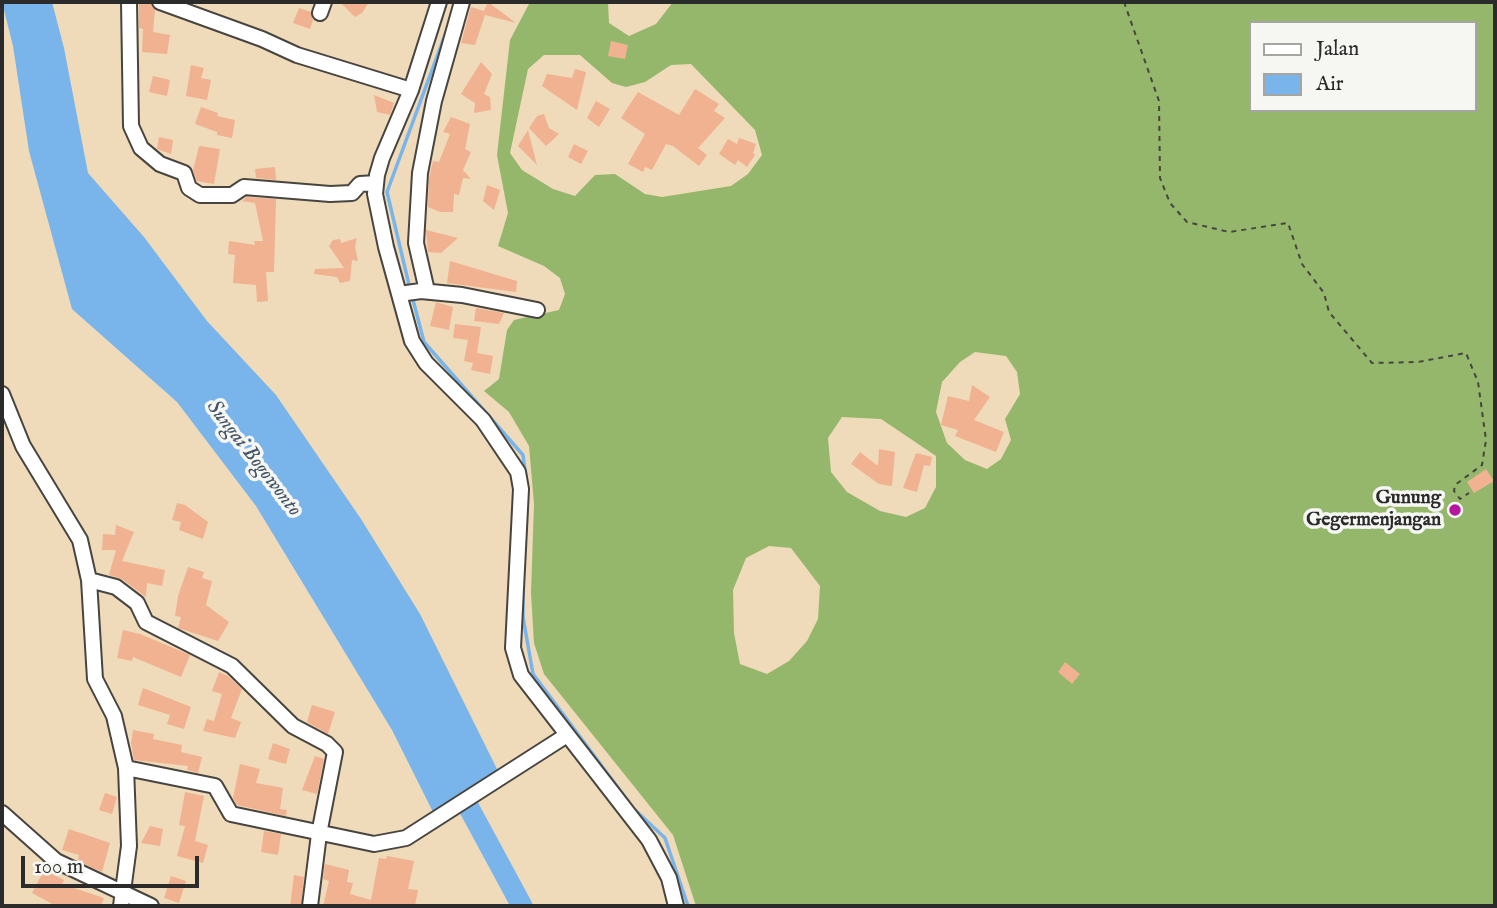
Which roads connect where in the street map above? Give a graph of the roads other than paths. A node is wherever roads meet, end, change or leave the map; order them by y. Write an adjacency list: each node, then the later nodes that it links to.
1 (129, 2): 6 (street)
2 (160, 2): 5 (street)
3 (439, 2): 5 (street)
4 (462, 2): 7 (street)
5 (411, 90): 6 (street)
6 (376, 183): 8 (street)
7 (424, 291): 8 (street); 9 (street)
8 (401, 294): 12 (street)
9 (537, 310)
10 (2, 394): 11 (street)
11 (89, 580): 13 (street); 15 (street)
12 (567, 735): 15 (street); 19 (street)
13 (127, 768): 15 (street); 16 (street)
14 (2, 813): 16 (street)
15 (319, 834): 18 (street)
16 (122, 900): 17 (street)
17 (151, 906)
18 (310, 906)
19 (676, 906)

